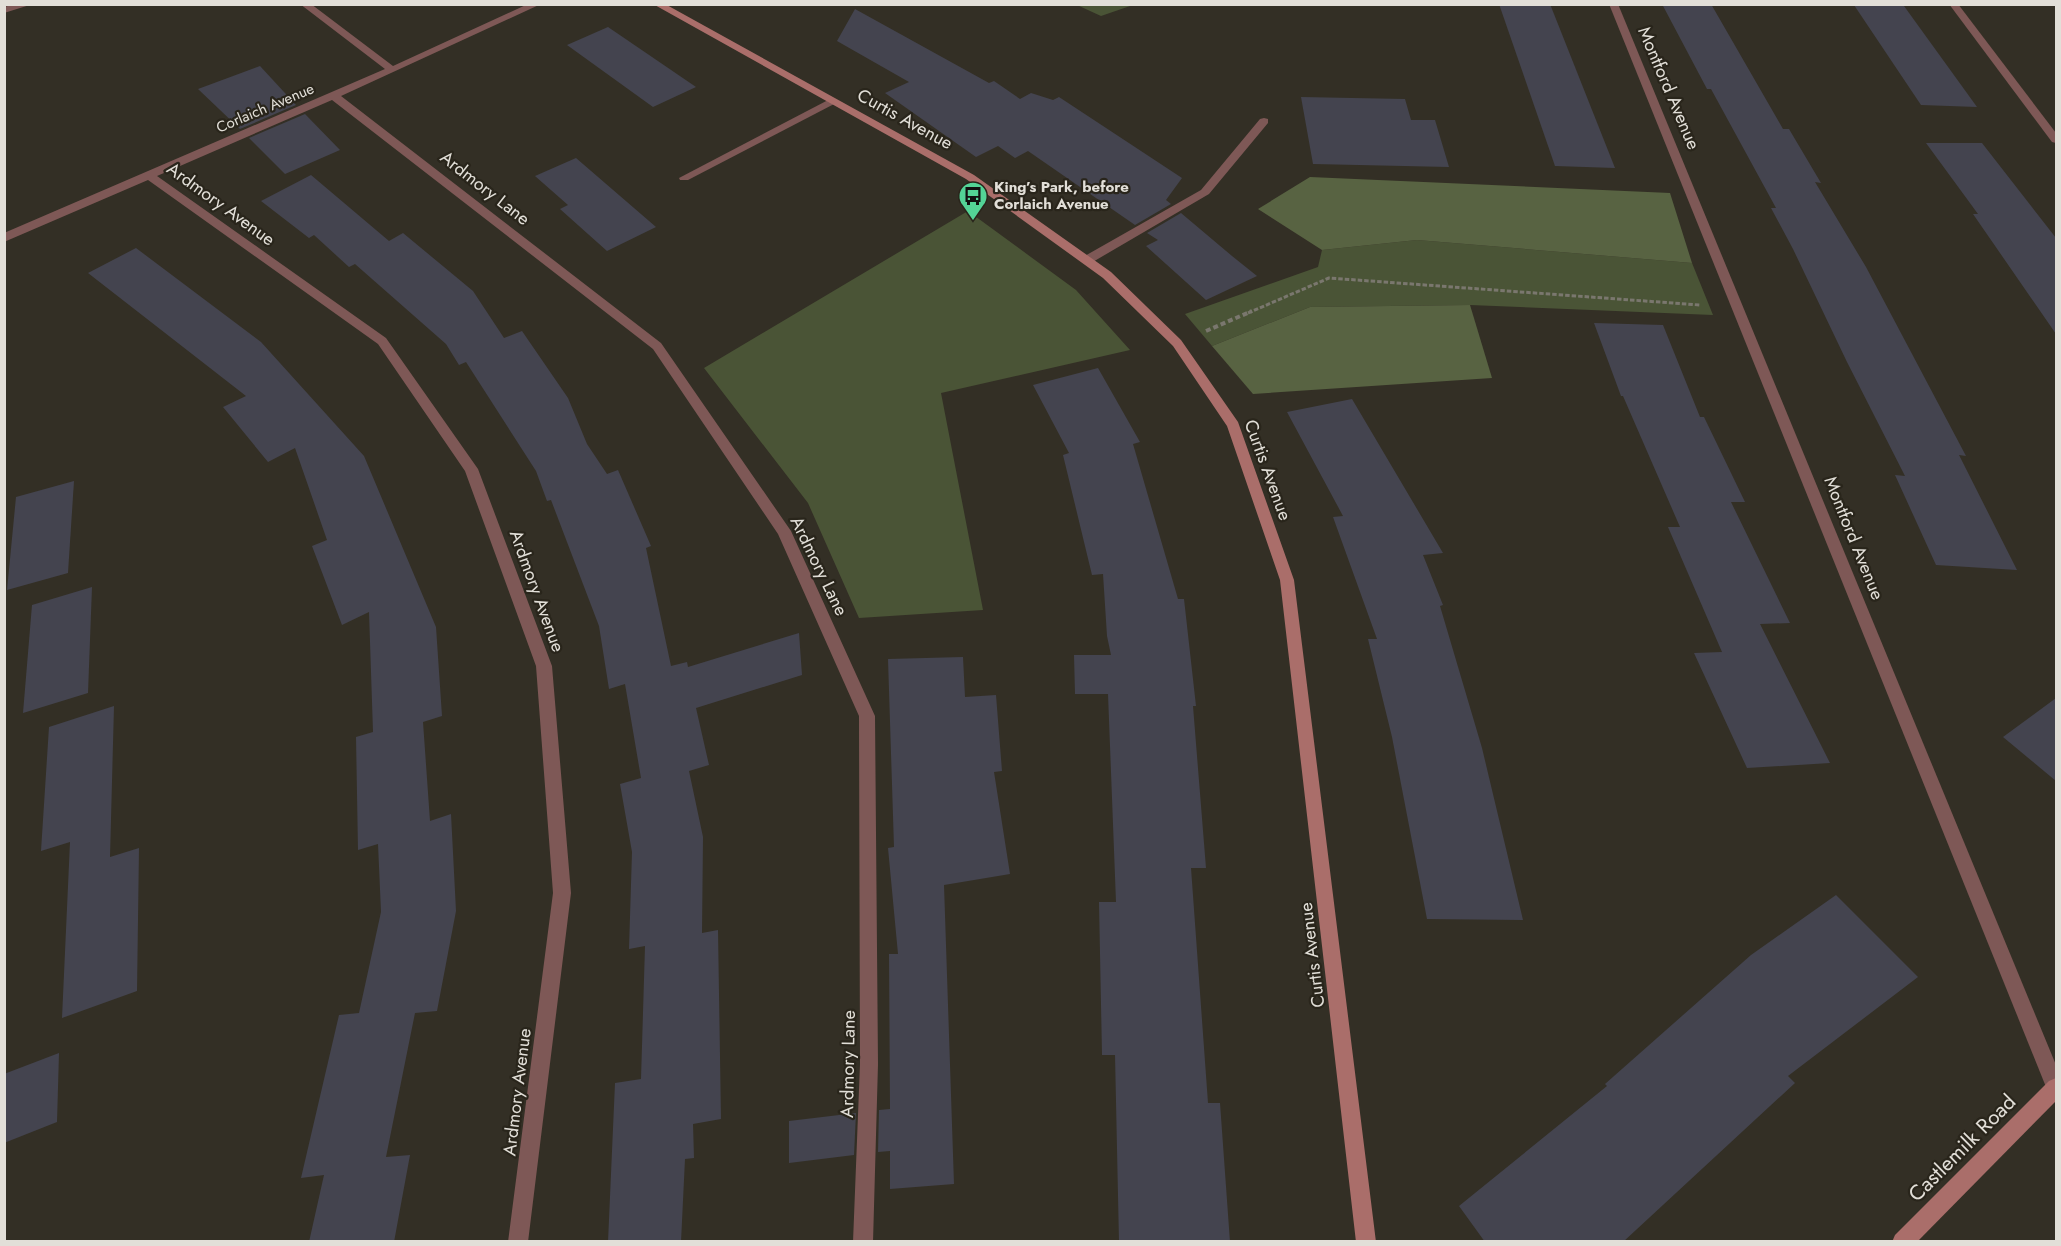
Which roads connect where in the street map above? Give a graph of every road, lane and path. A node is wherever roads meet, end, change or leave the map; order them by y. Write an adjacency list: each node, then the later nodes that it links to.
1 (28, 4): 7 (street)
2 (304, 4): 8 (street)
3 (537, 4): 8 (street, Corlaich Avenue)
4 (657, 4): 10 (street, Curtis Avenue)
5 (1613, 4): 17 (street, Montford Avenue)
6 (1953, 4): 12 (street)
7 (4, 10)
8 (392, 70): 9 (street, Corlaich Avenue)
9 (333, 95): 13 (street, Corlaich Avenue); 21 (street, Ardmory Lane)
10 (832, 101): 14 (street); 16 (street, Curtis Avenue)
11 (1264, 121): 16 (street)
12 (2056, 140)
13 (148, 175): 15 (street, Corlaich Avenue); 20 (street, Ardmory Avenue)
14 (684, 178)
15 (4, 238)
16 (1087, 260): 18 (street, Curtis Avenue)
17 (1740, 308): 18 (path); 19 (street, Montford Avenue)
18 (1177, 344): 22 (street, Curtis Avenue)
19 (2056, 1088): 23 (street, Castlemilk Road)
20 (518, 1242)
21 (863, 1242)
22 (1366, 1242)
23 (1902, 1242)

